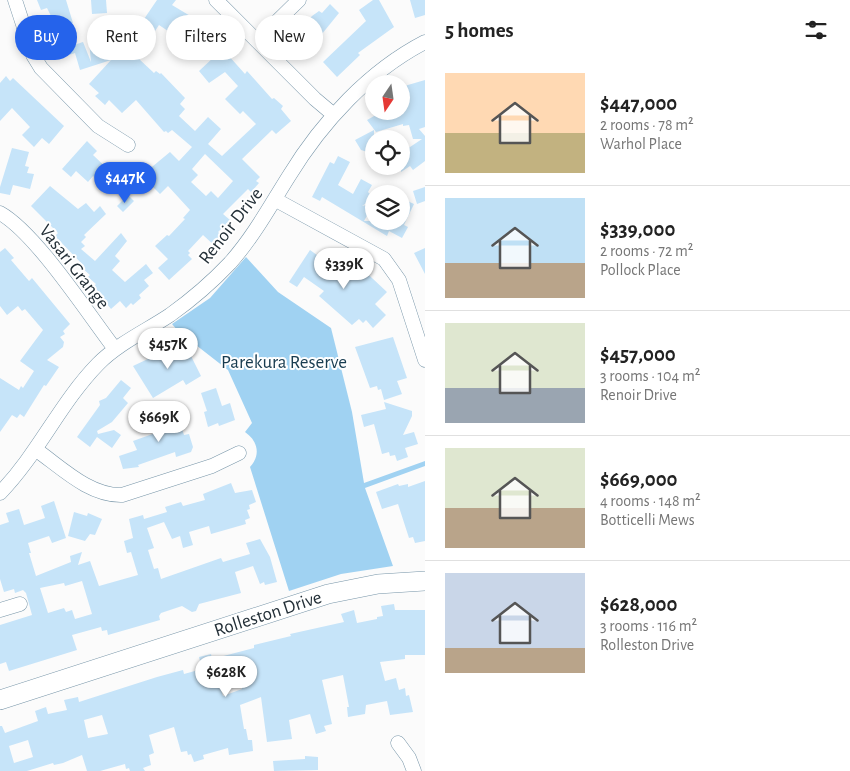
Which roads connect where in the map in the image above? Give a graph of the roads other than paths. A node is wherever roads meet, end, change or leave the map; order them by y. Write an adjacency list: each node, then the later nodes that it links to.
1 (15, 0): 9 (street)
2 (216, 0): 5 (street)
3 (299, 0): 4 (street)
4 (284, 15)
5 (255, 39)
6 (425, 42): 8 (street, Renoir Drive)
7 (276, 60): 8 (street)
8 (334, 115): 10 (street, Renoir Drive)
9 (128, 146)
10 (276, 200): 12 (street, Renoir Drive); 13 (street)
11 (0, 213): 12 (street, Vasari Grange)
12 (115, 349): 14 (street, Renoir Drive)
13 (425, 360)
14 (35, 449): 15 (street); 16 (street, Renoir Drive)
15 (239, 453)
16 (0, 493)
17 (425, 581): 20 (main road, Rolleston Drive)
18 (20, 604): 19 (street)
19 (0, 610)
20 (0, 700)
21 (398, 743): 22 (street)
22 (414, 771)

